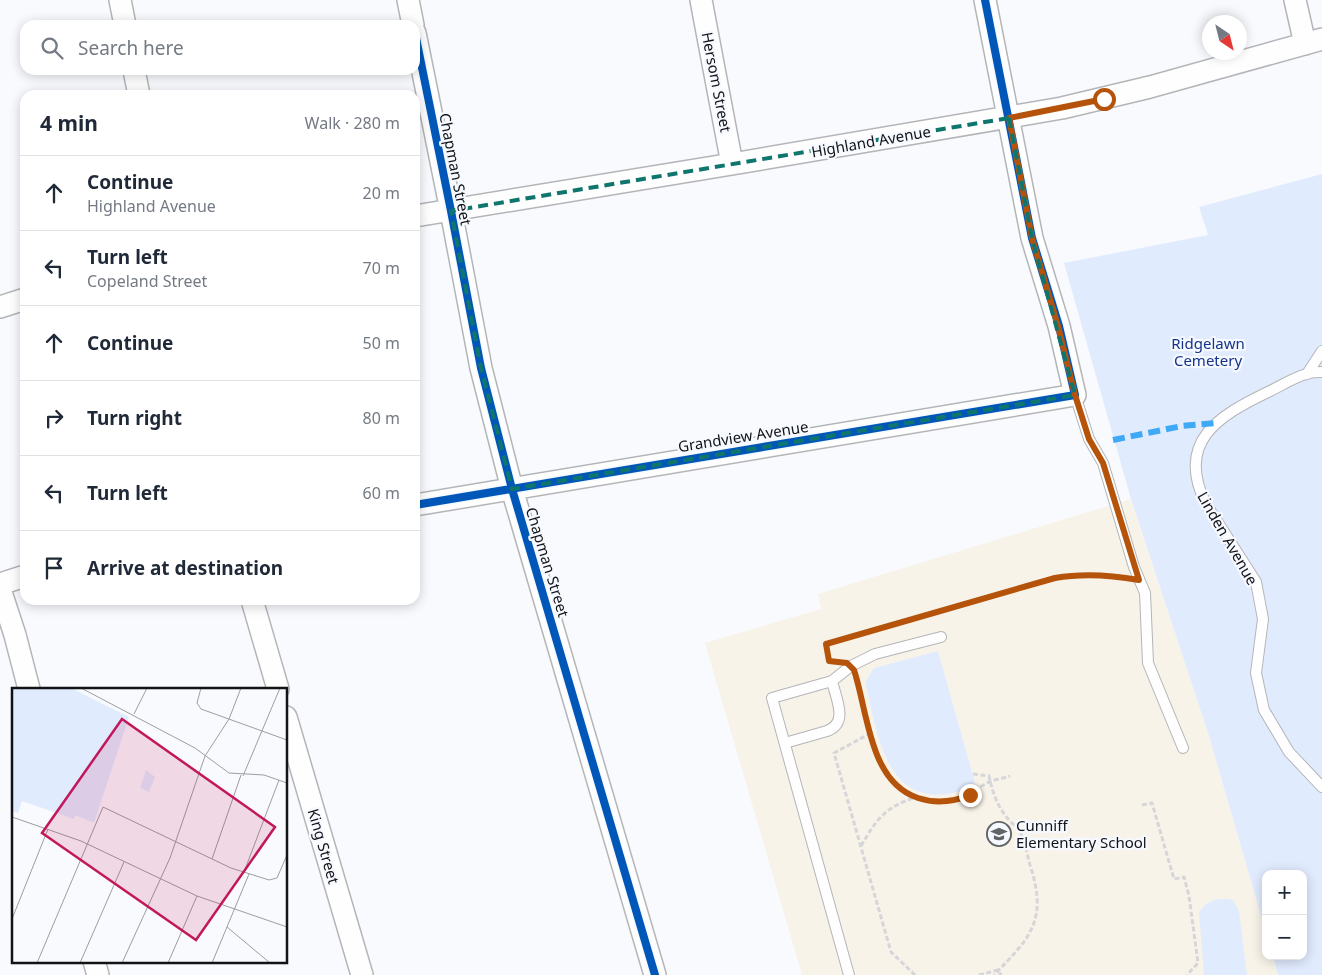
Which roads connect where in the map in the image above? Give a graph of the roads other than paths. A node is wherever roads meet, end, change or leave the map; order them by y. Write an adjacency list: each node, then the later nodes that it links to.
1 (120, 0): 6 (street)
2 (408, 0): 7 (street)
3 (701, 0): 13 (street, Hersom Street)
4 (985, 0): 12 (street)
5 (1295, 0): 8 (street)
6 (124, 20)
7 (412, 20)
8 (1314, 41): 12 (street, Highland Avenue)
9 (420, 58): 14 (street, Chapman Street)
10 (135, 75): 11 (street)
11 (138, 90)
12 (1009, 118): 13 (street, Highland Avenue); 21 (street)
13 (732, 164): 14 (street, Highland Avenue)
14 (451, 211): 15 (street, Highland Avenue); 22 (street, Chapman Street)
15 (420, 215)
16 (20, 301): 17 (street)
17 (0, 307)
18 (1322, 351): 20 (lane)
19 (1322, 372): 20 (lane)
20 (1307, 374): 35 (lane, Linden Avenue)
21 (1075, 395): 22 (street, Grandview Avenue); 34 (lane)
22 (512, 489): 23 (street, Grandview Avenue); 39 (street, Chapman Street)
23 (420, 504)
24 (20, 578): 25 (street)
25 (0, 584)
26 (0, 589): 30 (street)
27 (253, 605): 31 (street)
28 (942, 637): 29 (lane)
29 (832, 681): 33 (lane); 33 (lane)
30 (29, 688)
31 (278, 688)
32 (288, 724): 38 (street, King Street)
33 (785, 743): 40 (lane)
34 (1183, 748)
35 (1322, 787)
36 (94, 962): 37 (street)
37 (98, 975)
38 (362, 975)
39 (656, 975)
40 (849, 975)

